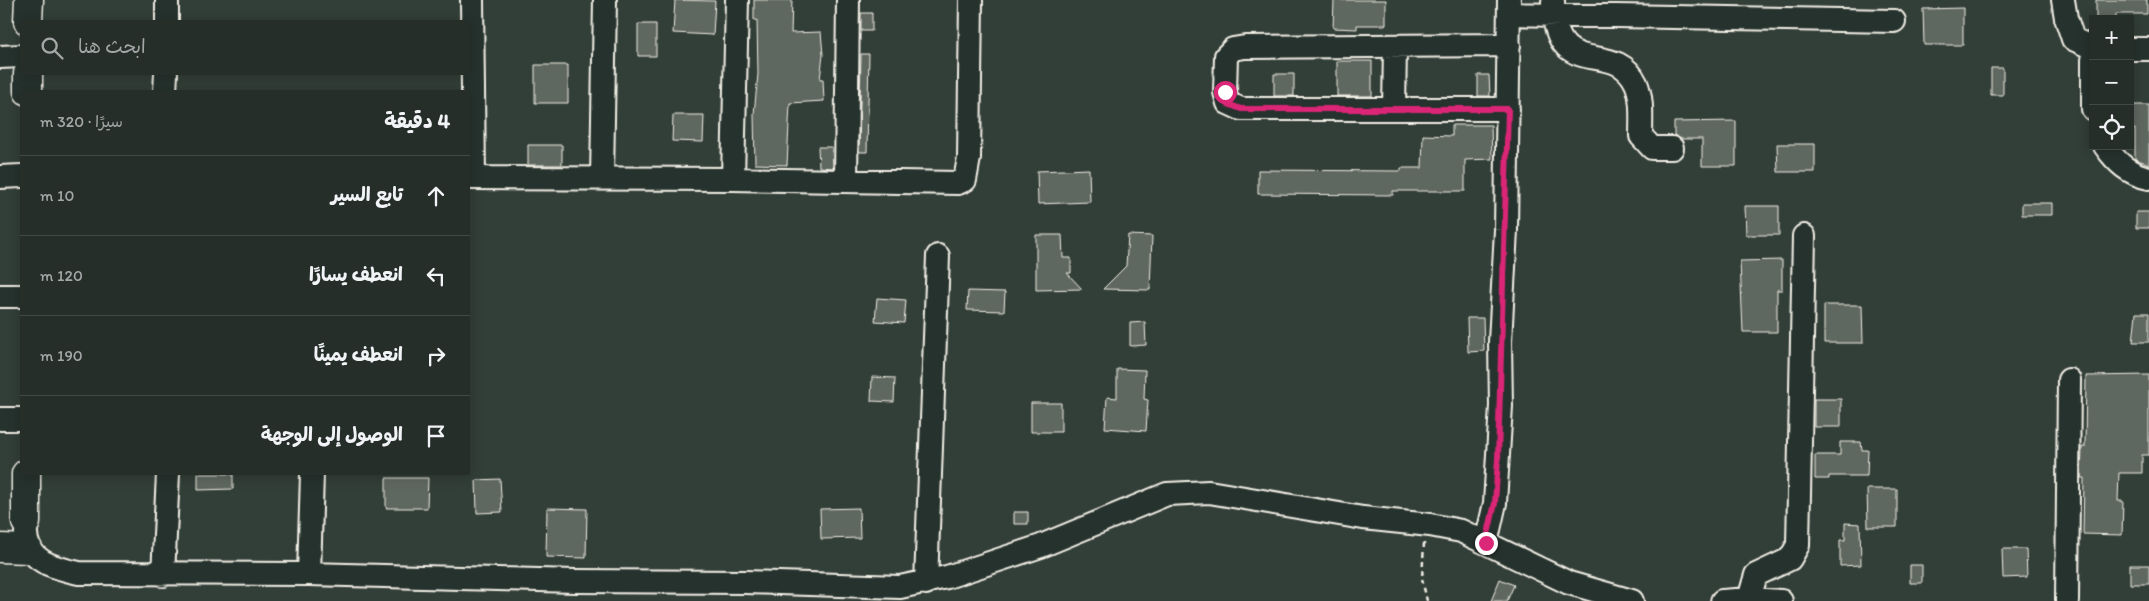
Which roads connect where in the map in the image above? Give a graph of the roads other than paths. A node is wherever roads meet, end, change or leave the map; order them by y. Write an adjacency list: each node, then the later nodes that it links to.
1 (29, 0): 11 (main road)
2 (168, 0): 12 (street)
3 (472, 0): 14 (street)
4 (605, 0): 33 (street)
5 (737, 0): 35 (street)
6 (848, 0): 36 (street)
7 (971, 0): 36 (street)
8 (2063, 0): 16 (street)
9 (1509, 7): 10 (street); 15 (street)
10 (1553, 7): 13 (street); 28 (street)
11 (28, 20)
12 (167, 20)
13 (1894, 21)
14 (471, 36): 32 (street)
15 (1509, 45): 17 (street); 27 (street)
16 (2089, 46)
17 (1395, 47): 26 (street); 26 (street)
18 (2134, 49): 19 (street)
19 (2149, 49)
20 (20, 56): 21 (street)
21 (0, 57)
22 (28, 75): 24 (main road)
23 (166, 75): 25 (street)
24 (28, 90)
25 (165, 90)
26 (1394, 109): 27 (street)
27 (1508, 109): 48 (street)
28 (1672, 148)
29 (2108, 150): 34 (street)
30 (20, 176): 31 (street)
31 (0, 177)
32 (471, 178): 33 (street)
33 (602, 178): 35 (street)
34 (2149, 178)
35 (734, 179): 36 (street)
36 (846, 181)
37 (1804, 236): 53 (street)
38 (938, 256): 52 (street)
39 (0, 296): 40 (street)
40 (20, 296)
41 (2069, 380): 57 (street)
42 (0, 419): 43 (street)
43 (20, 419)
44 (26, 475): 47 (main road)
45 (168, 475): 51 (street)
46 (312, 475): 50 (street)
47 (27, 535): 49 (main road); 51 (street)
48 (1486, 543): 52 (street); 54 (street)
49 (0, 548)
50 (309, 574): 51 (street); 52 (street)
51 (164, 575)
52 (926, 583)
53 (1749, 599): 55 (street); 56 (street)
54 (1632, 601)
55 (1722, 601)
56 (1781, 601)
57 (2067, 601)

